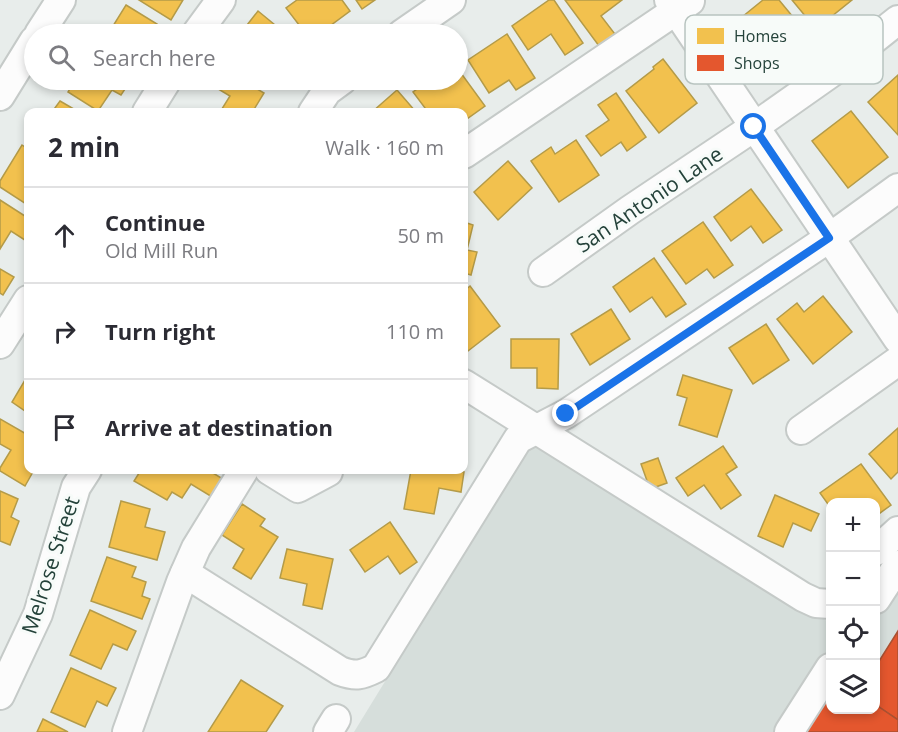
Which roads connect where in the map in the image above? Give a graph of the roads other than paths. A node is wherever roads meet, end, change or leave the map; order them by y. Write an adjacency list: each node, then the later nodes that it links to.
1 (61, 0): 6 (street)
2 (221, 0): 7 (street)
3 (451, 0): 8 (street)
4 (679, 4): 19 (street)
5 (898, 20): 9 (street, San Antonio Lane)
6 (45, 24)
7 (203, 24)
8 (416, 24)
9 (883, 32)
10 (24, 58): 15 (street)
11 (728, 84): 18 (street)
12 (815, 84): 18 (street, San Antonio Lane)
13 (161, 90): 16 (street)
14 (328, 90): 17 (street)
15 (0, 96)
16 (150, 108)
17 (316, 108)
18 (754, 127): 21 (street); 22 (street, San Antonio Lane)
19 (468, 151)
20 (898, 188): 21 (street)
21 (829, 238): 24 (street); 28 (street)
22 (543, 272)
23 (24, 306): 25 (street)
24 (898, 339)
25 (0, 344)
26 (898, 361): 29 (street)
27 (468, 386): 28 (street)
28 (536, 429): 37 (street); 39 (street)
29 (801, 430)
30 (84, 474): 41 (street, Melrose Street)
31 (242, 474): 37 (street)
32 (275, 474): 33 (street)
33 (324, 474)
34 (898, 531): 35 (street)
35 (880, 547)
36 (898, 566): 38 (street)
37 (185, 573): 42 (street)
38 (880, 594)
39 (826, 604)
40 (826, 676): 43 (street)
41 (0, 695)
42 (127, 732)
43 (789, 732)

